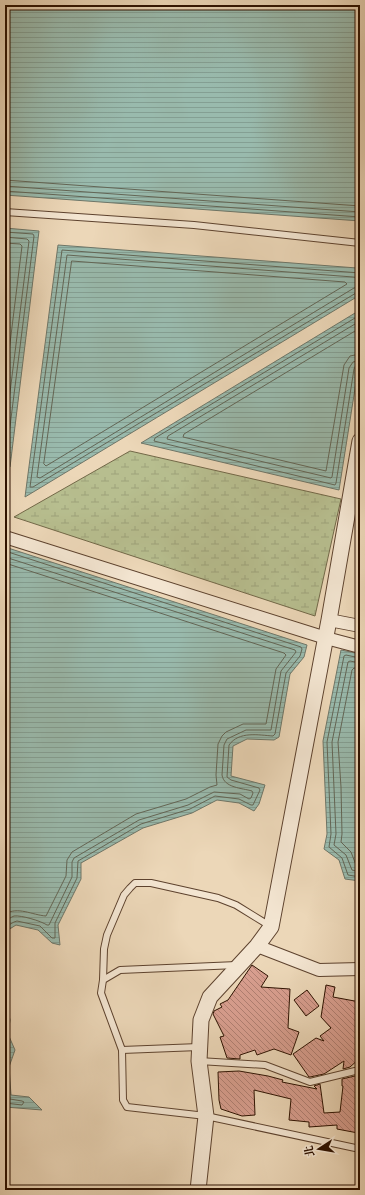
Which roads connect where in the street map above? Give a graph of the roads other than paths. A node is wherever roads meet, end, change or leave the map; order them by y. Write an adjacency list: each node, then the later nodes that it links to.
1 (5, 212): 2 (lane)
2 (360, 243)
3 (360, 441): 5 (street)
4 (5, 537): 7 (street)
5 (329, 620): 6 (street); 7 (street)
6 (360, 626)
7 (326, 638): 8 (street); 9 (street)
8 (360, 647)
9 (271, 927): 10 (street); 13 (lane)
10 (257, 946): 11 (street); 12 (street)
11 (240, 964): 13 (lane); 15 (street)
12 (360, 969)
13 (103, 980): 14 (lane)
14 (122, 1050): 15 (lane); 17 (lane)
15 (199, 1054): 16 (lane); 17 (street)
16 (360, 1073)
17 (206, 1116): 18 (lane); 19 (street)
18 (360, 1149)
19 (198, 1190)

